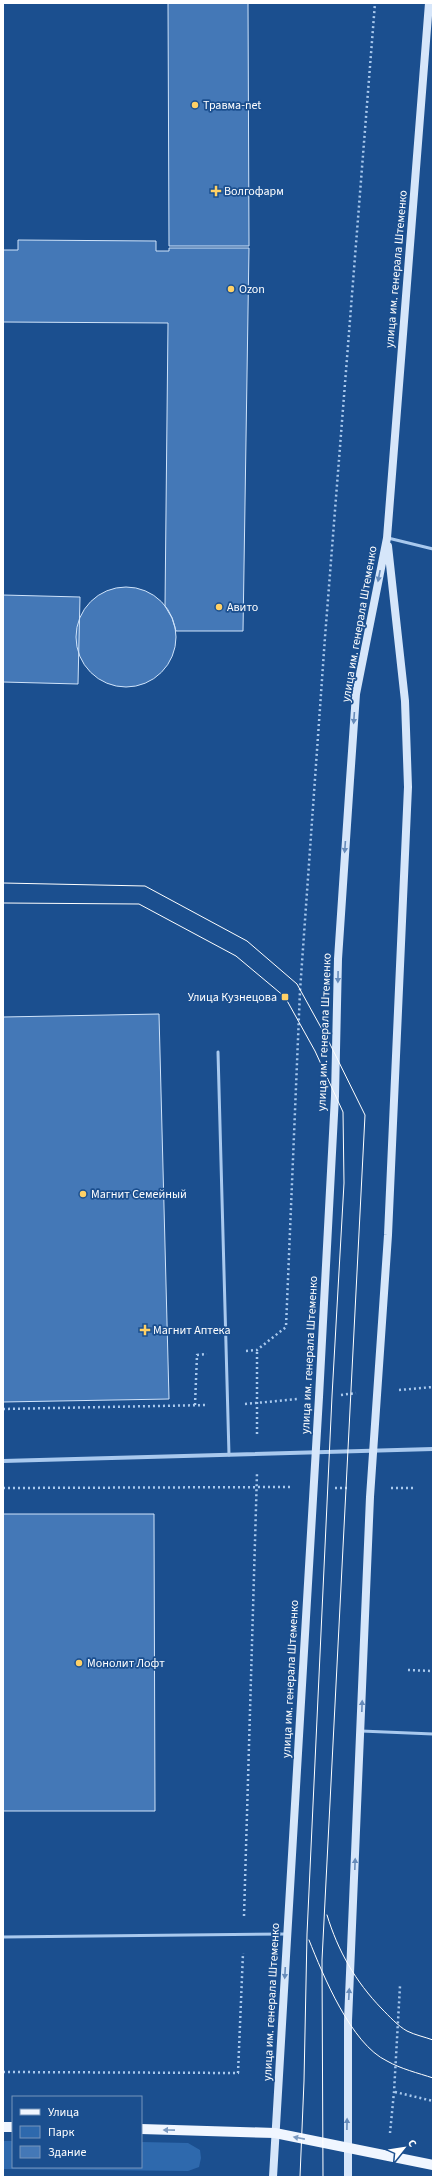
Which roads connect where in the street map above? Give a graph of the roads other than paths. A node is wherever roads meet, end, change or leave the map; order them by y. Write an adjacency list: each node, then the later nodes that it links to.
1 (429, 3): 2 (street, улица им. генерала Штеменко)
2 (387, 538): 3 (lane); 6 (street, улица им. генерала Штеменко, one-way to 6); 7 (street, улица им. генерала Штеменко)
3 (433, 549)
4 (218, 1052): 8 (lane)
5 (433, 1450): 7 (street)
6 (316, 1452): 7 (street); 8 (street); 12 (street, улица им. генерала Штеменко)
7 (373, 1452): 10 (street, улица им. генерала Штеменко, one-way to 7)
8 (229, 1454): 9 (street)
9 (3, 1461)
10 (361, 1731): 11 (lane); 16 (street, улица им. генерала Штеменко, one-way to 10)
11 (433, 1734)
12 (287, 1934): 13 (lane); 15 (street, улица им. генерала Штеменко, one-way to 15)
13 (3, 1937)
14 (142, 2129): 15 (main road, one-way to 14)
15 (276, 2133): 16 (main road, one-way to 15); 18 (street, улица им. генерала Штеменко)
16 (347, 2148): 17 (main road); 19 (street, улица им. генерала Штеменко)
17 (433, 2165)
18 (273, 2177)
19 (348, 2177)

